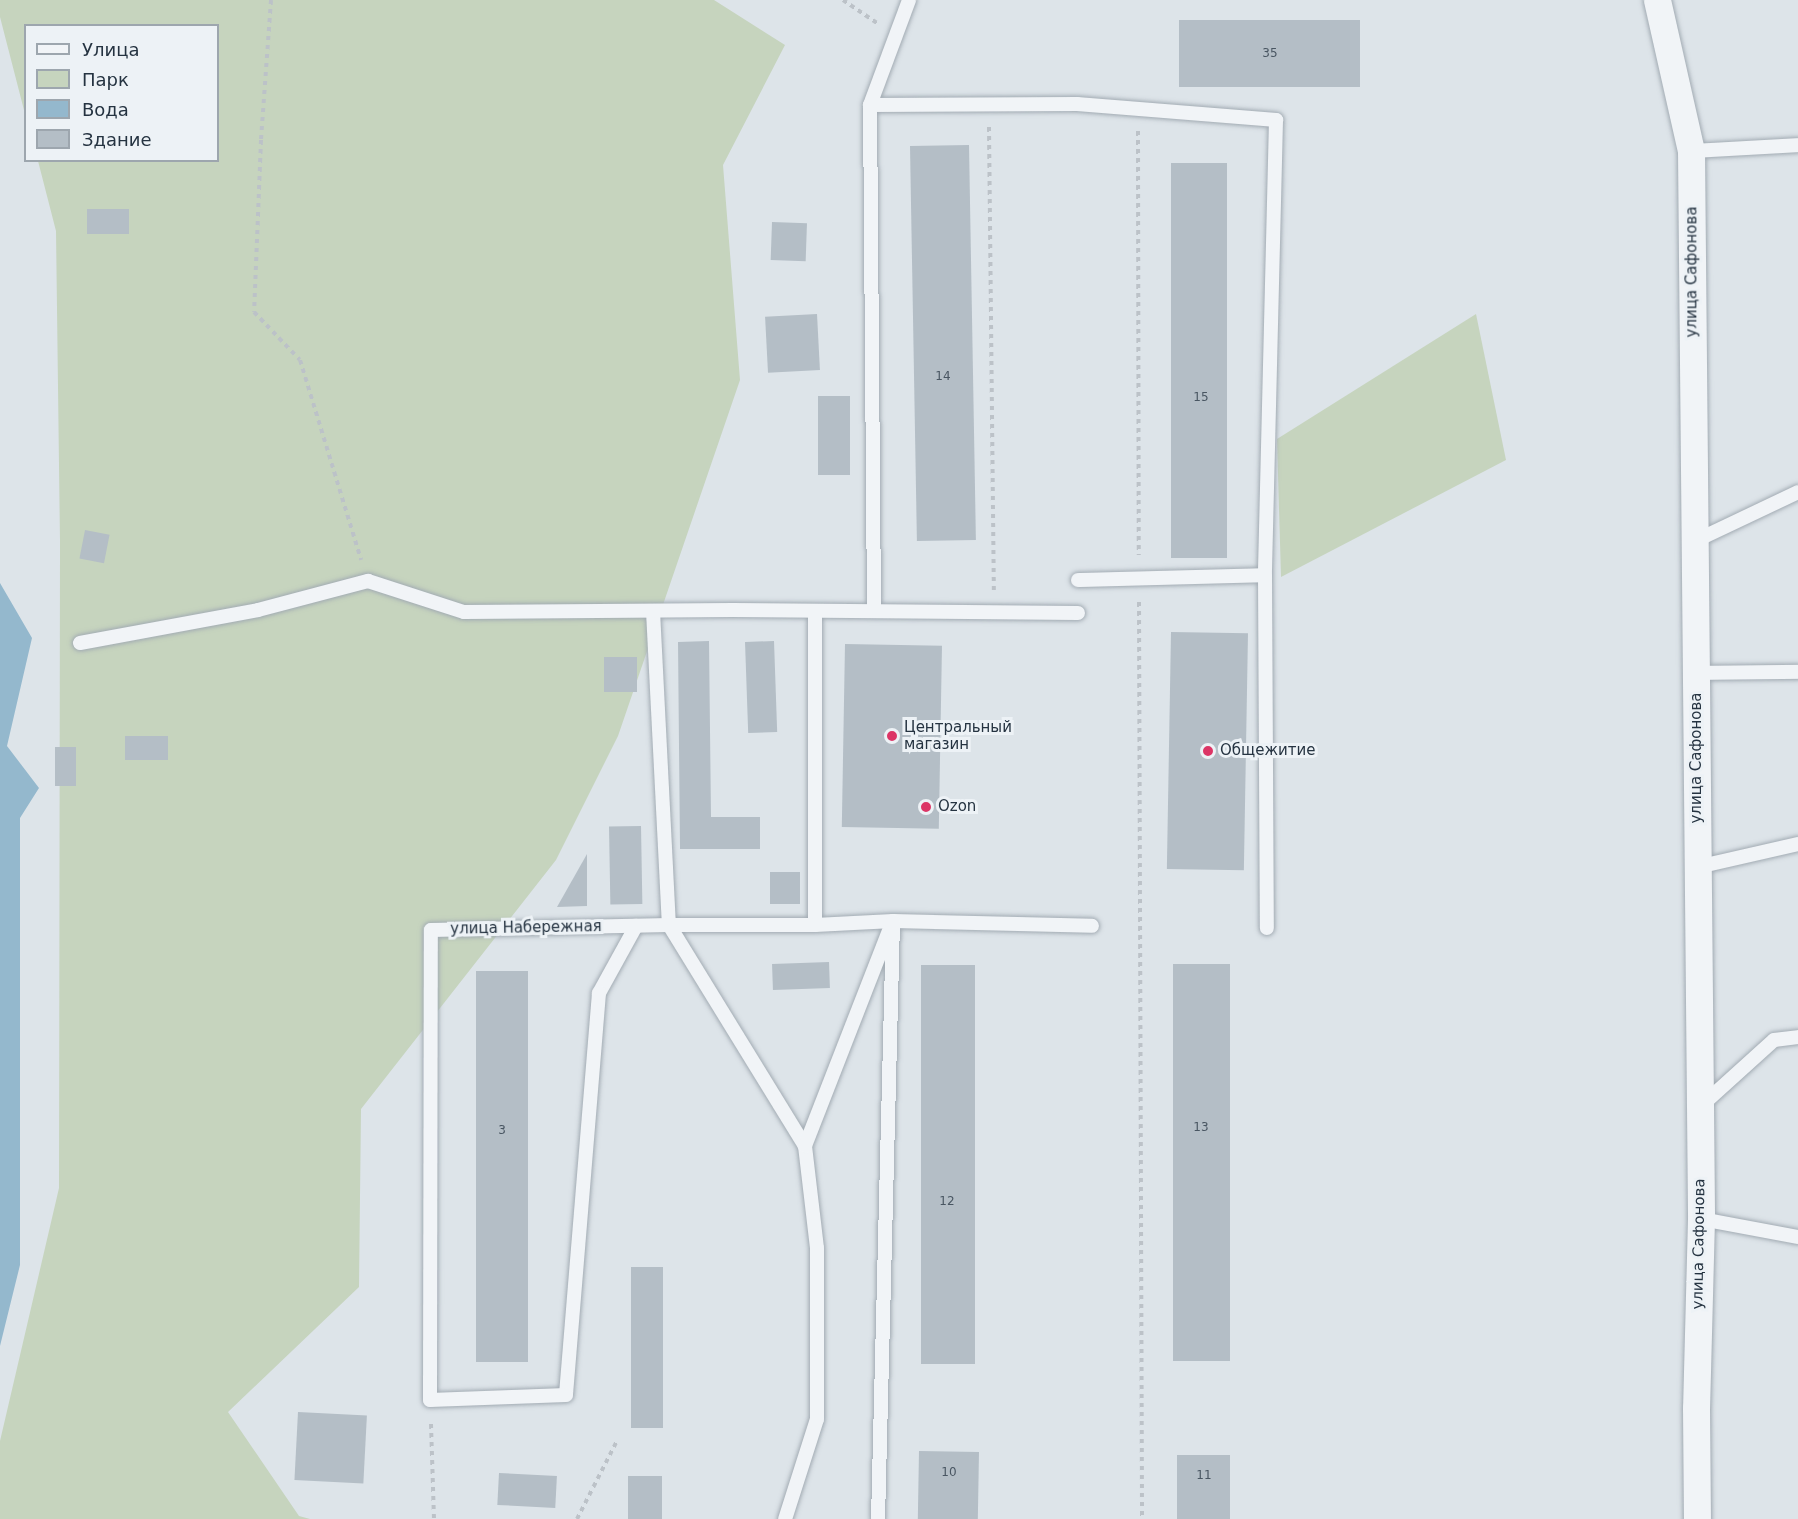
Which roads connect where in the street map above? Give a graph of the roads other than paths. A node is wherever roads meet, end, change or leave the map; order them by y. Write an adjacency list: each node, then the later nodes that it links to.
1 (909, 0): 3 (lane)
2 (1658, 0): 5 (street, улица Сафонова)
3 (870, 105): 8 (lane); 12 (lane)
4 (1798, 145): 5 (lane)
5 (1691, 152): 7 (street, улица Сафонова)
6 (1798, 492): 7 (lane)
7 (1695, 541): 16 (street, улица Сафонова)
8 (1265, 575): 9 (lane); 24 (lane)
9 (1078, 579)
10 (653, 611): 11 (lane); 14 (lane); 20 (lane)
11 (815, 611): 12 (lane); 21 (lane)
12 (874, 611): 13 (lane)
13 (1078, 613)
14 (80, 643)
15 (1798, 672): 16 (lane)
16 (1696, 673): 18 (street, улица Сафонова)
17 (1798, 844): 18 (lane)
18 (1697, 867): 26 (street, улица Сафонова)
19 (893, 921): 21 (lane, улица Набережная); 23 (lane, улица Набережная); 27 (lane); 31 (lane)
20 (669, 925): 21 (lane, улица Набережная); 22 (lane, улица Набережная); 27 (lane)
21 (815, 925)
22 (636, 926): 22 (lane, улица Набережная)
23 (1092, 926)
24 (1268, 928)
25 (1798, 1037): 26 (lane)
26 (1700, 1107): 28 (street, улица Сафонова)
27 (805, 1146): 30 (lane)
28 (1701, 1219): 29 (lane); 32 (street, улица Сафонова)
29 (1798, 1237)
30 (785, 1519)
31 (878, 1519)
32 (1697, 1519)

